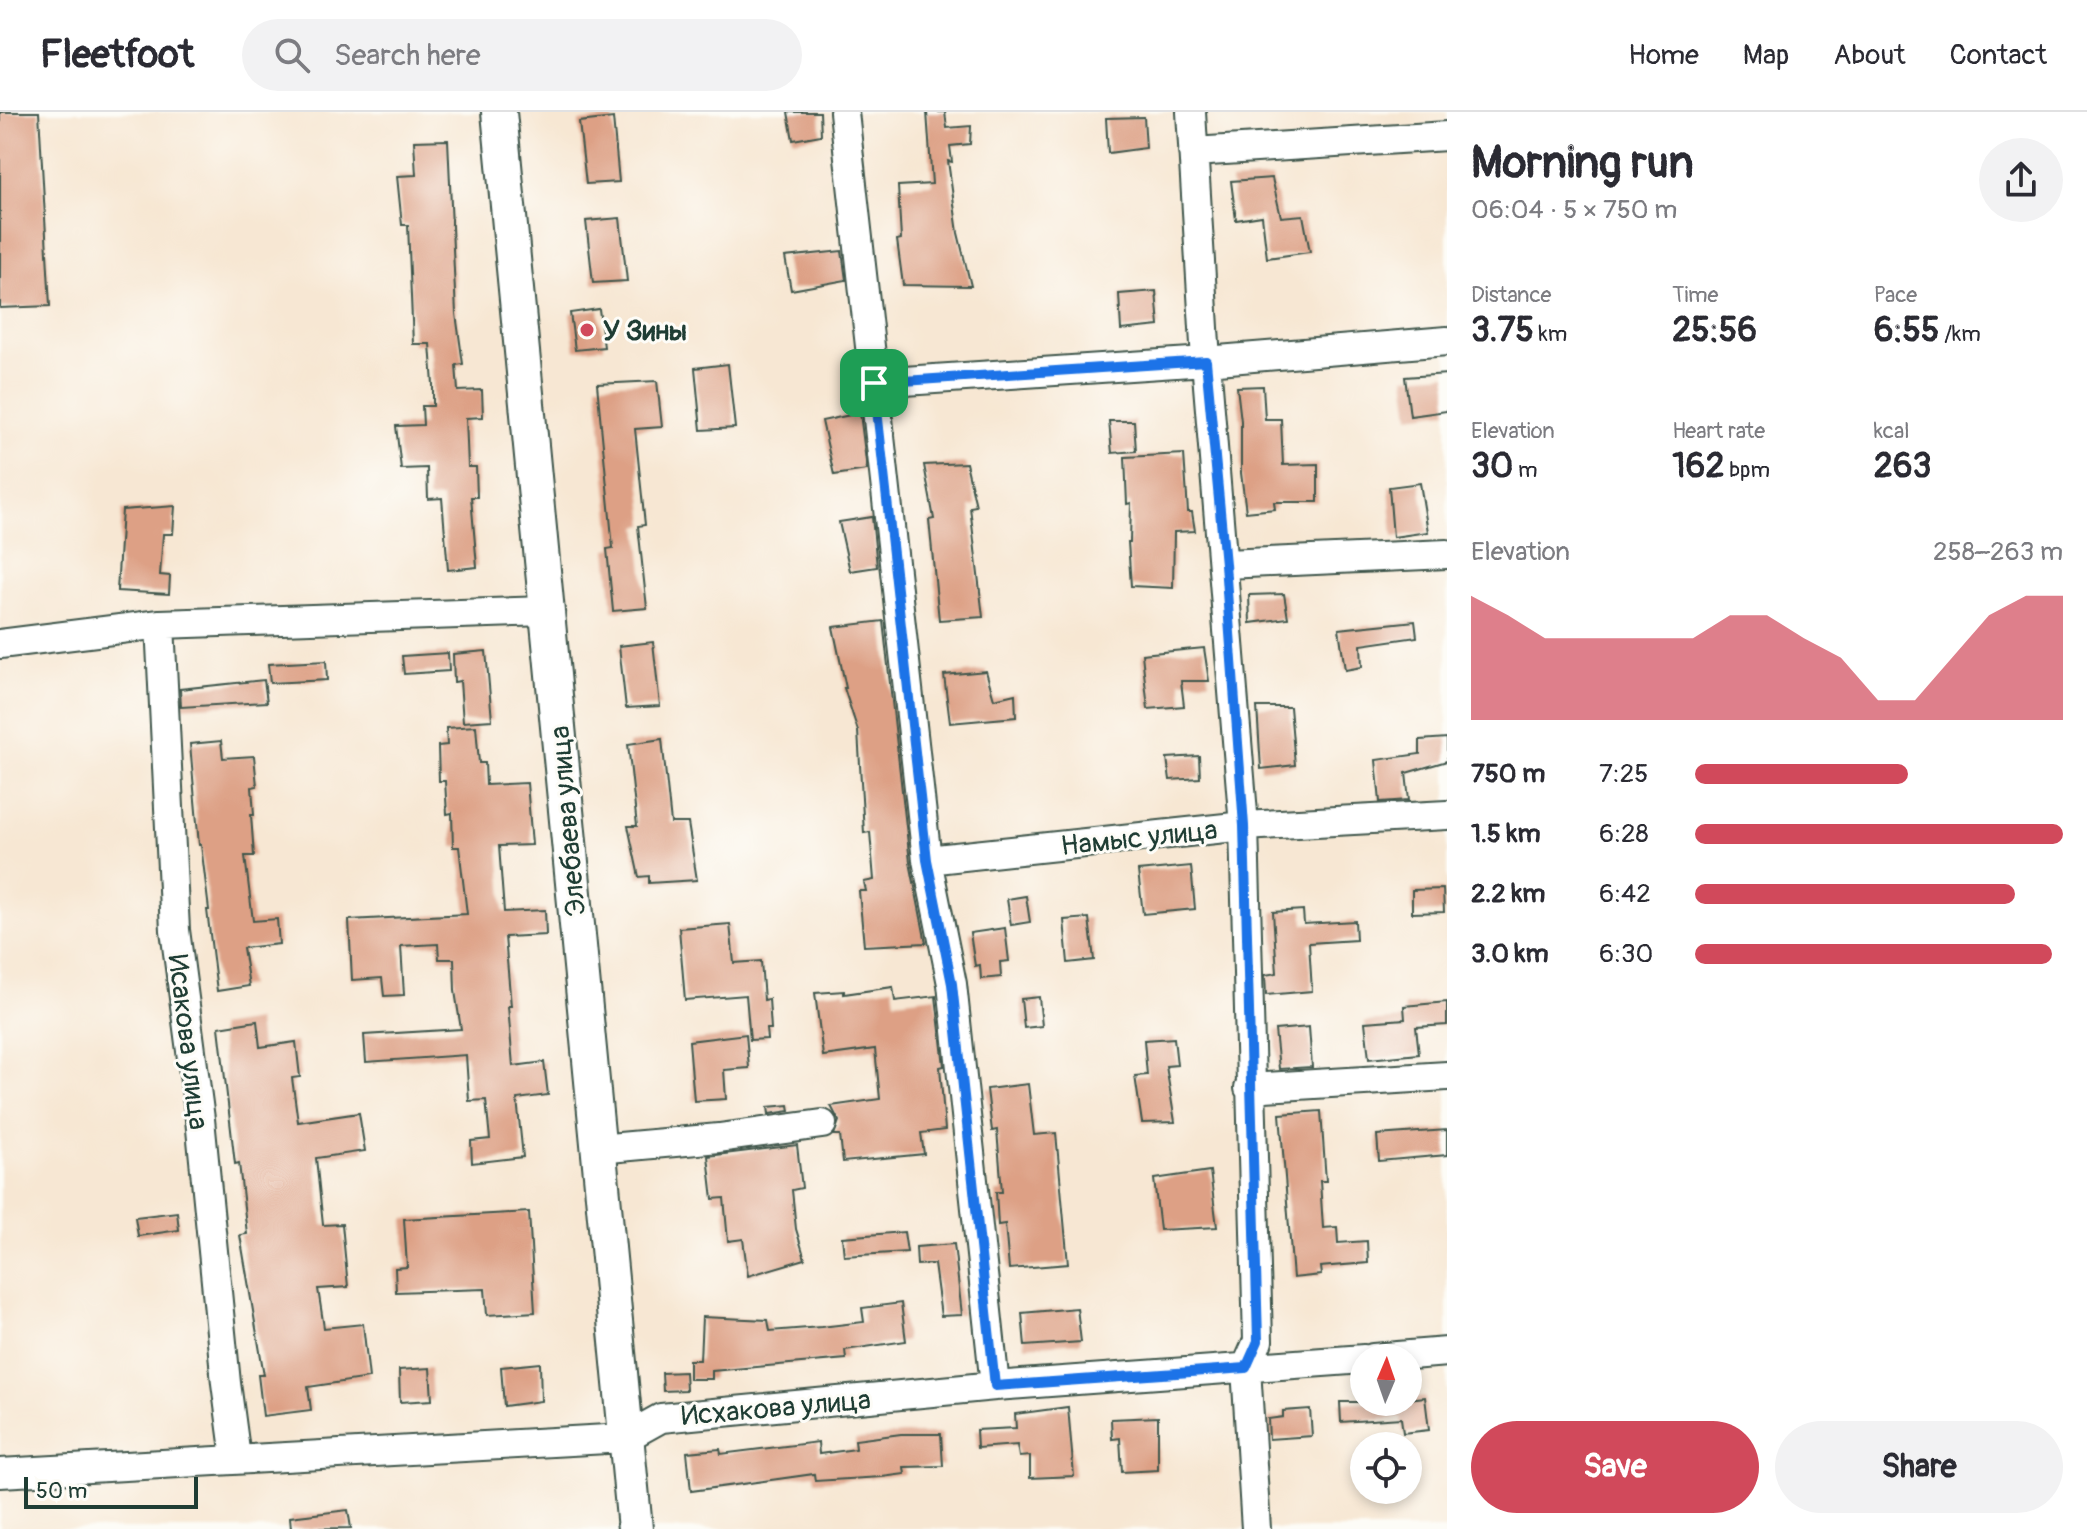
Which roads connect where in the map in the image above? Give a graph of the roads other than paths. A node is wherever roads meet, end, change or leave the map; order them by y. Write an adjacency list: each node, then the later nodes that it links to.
1 (499, 112): 11 (street, Элебаева улица)
2 (844, 112): 8 (street)
3 (1191, 112): 5 (street)
4 (1447, 136): 5 (street)
5 (1193, 152): 7 (street)
6 (1447, 341): 7 (street)
7 (1206, 361): 8 (street); 10 (street)
8 (874, 383): 16 (street)
9 (1447, 554): 10 (street)
10 (1225, 564): 15 (street)
11 (547, 611): 12 (street); 20 (street, Элебаева улица)
12 (160, 624): 13 (street); 27 (street, Исакова улица)
13 (0, 644)
14 (1447, 815): 15 (street, Намыс улица)
15 (1244, 826): 16 (street, Намыс улица); 18 (street)
16 (927, 860): 25 (street)
17 (1447, 1076): 18 (street)
18 (1249, 1088): 24 (street)
19 (822, 1124): 20 (street)
20 (598, 1149): 26 (street, Элебаева улица)
21 (1447, 1352): 22 (street)
22 (1422, 1354)
23 (1350, 1360): 24 (street, Исхакова улица)
24 (1246, 1368): 25 (street, Исхакова улица); 30 (street)
25 (995, 1386): 26 (street, Исхакова улица)
26 (625, 1438): 27 (street, Исхакова улица); 29 (street, Элебаева улица)
27 (236, 1458): 28 (street, Исхакова улица)
28 (0, 1473)
29 (635, 1529)
30 (1256, 1529)

